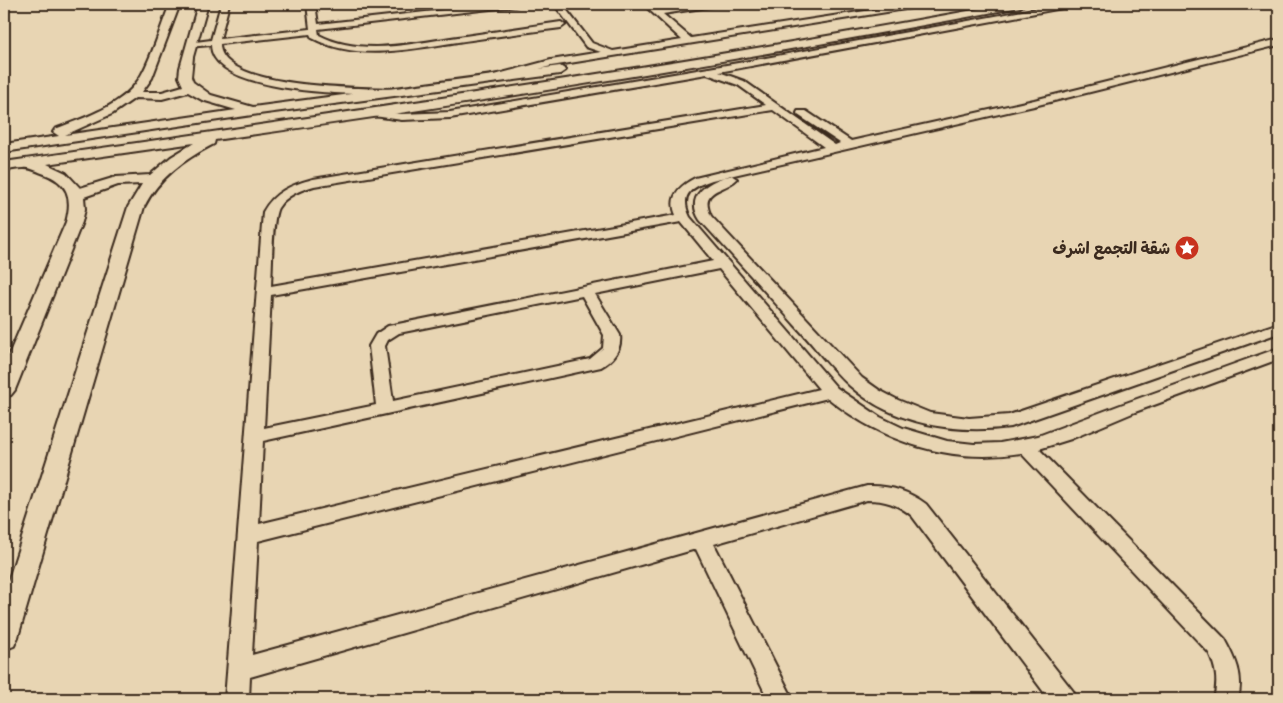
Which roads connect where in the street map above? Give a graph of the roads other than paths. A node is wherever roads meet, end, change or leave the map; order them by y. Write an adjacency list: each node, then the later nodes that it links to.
1 (175, 4): 33 (street)
2 (203, 4): 21 (street)
3 (225, 4): 18 (street)
4 (311, 4): 17 (street)
5 (516, 4): 13 (street)
6 (558, 4): 24 (street)
7 (647, 4): 15 (street)
8 (715, 4): 15 (street)
9 (924, 4): 14 (street)
10 (969, 4): 29 (street)
11 (1020, 4): 36 (street)
12 (1073, 4): 28 (street)
13 (471, 6): 17 (street)
14 (902, 6): 19 (street)
15 (656, 12): 19 (street)
16 (561, 25): 17 (street)
17 (314, 29): 18 (street)
18 (216, 42): 21 (street); 32 (street)
19 (690, 42): 24 (street)
20 (1279, 42): 26 (street)
21 (191, 45): 31 (street)
22 (578, 49): 25 (street)
23 (1279, 49): 26 (street)
24 (613, 54): 25 (street)
25 (578, 59): 29 (street)
26 (1203, 65): 42 (street); 45 (street)
27 (708, 71): 28 (street); 30 (street); 36 (street)
28 (748, 72): 30 (street); 34 (street)
29 (486, 80): 32 (street)
30 (737, 80): 34 (street)
31 (190, 87): 33 (street); 35 (street)
32 (394, 92): 35 (street)
33 (133, 94): 40 (street)
34 (775, 100): 42 (street); 45 (street); 53 (street)
35 (259, 110): 37 (street)
36 (371, 112): 39 (street)
37 (170, 123): 38 (street); 41 (street)
38 (117, 131): 40 (street); 44 (street)
39 (224, 134): 41 (street); 48 (street)
40 (35, 143): 43 (street)
41 (166, 143): 44 (street)
42 (850, 145): 45 (street)
43 (4, 148)
44 (113, 150): 46 (street)
45 (833, 151): 50 (street); 57 (street)
46 (22, 163): 47 (street); 49 (street)
47 (4, 166)
48 (154, 179): 49 (street); 65 (street)
49 (77, 194): 56 (street)
50 (684, 218): 51 (street); 53 (street)
51 (722, 264): 52 (street); 58 (street)
52 (586, 290): 59 (street); 59 (street)
53 (264, 292): 61 (street)
54 (1279, 328): 57 (street)
55 (1279, 353): 60 (street)
56 (4, 390)
57 (1104, 390): 60 (street)
58 (831, 392): 62 (street); 63 (street)
59 (385, 408): 61 (street)
60 (1130, 408): 62 (street)
61 (254, 437): 63 (street)
62 (1025, 446): 70 (street)
63 (248, 535): 66 (street)
64 (702, 540): 66 (street); 68 (street); 69 (street)
65 (4, 637)
66 (239, 669): 67 (street)
67 (237, 699)
68 (781, 699)
69 (1064, 699)
70 (1226, 699)

